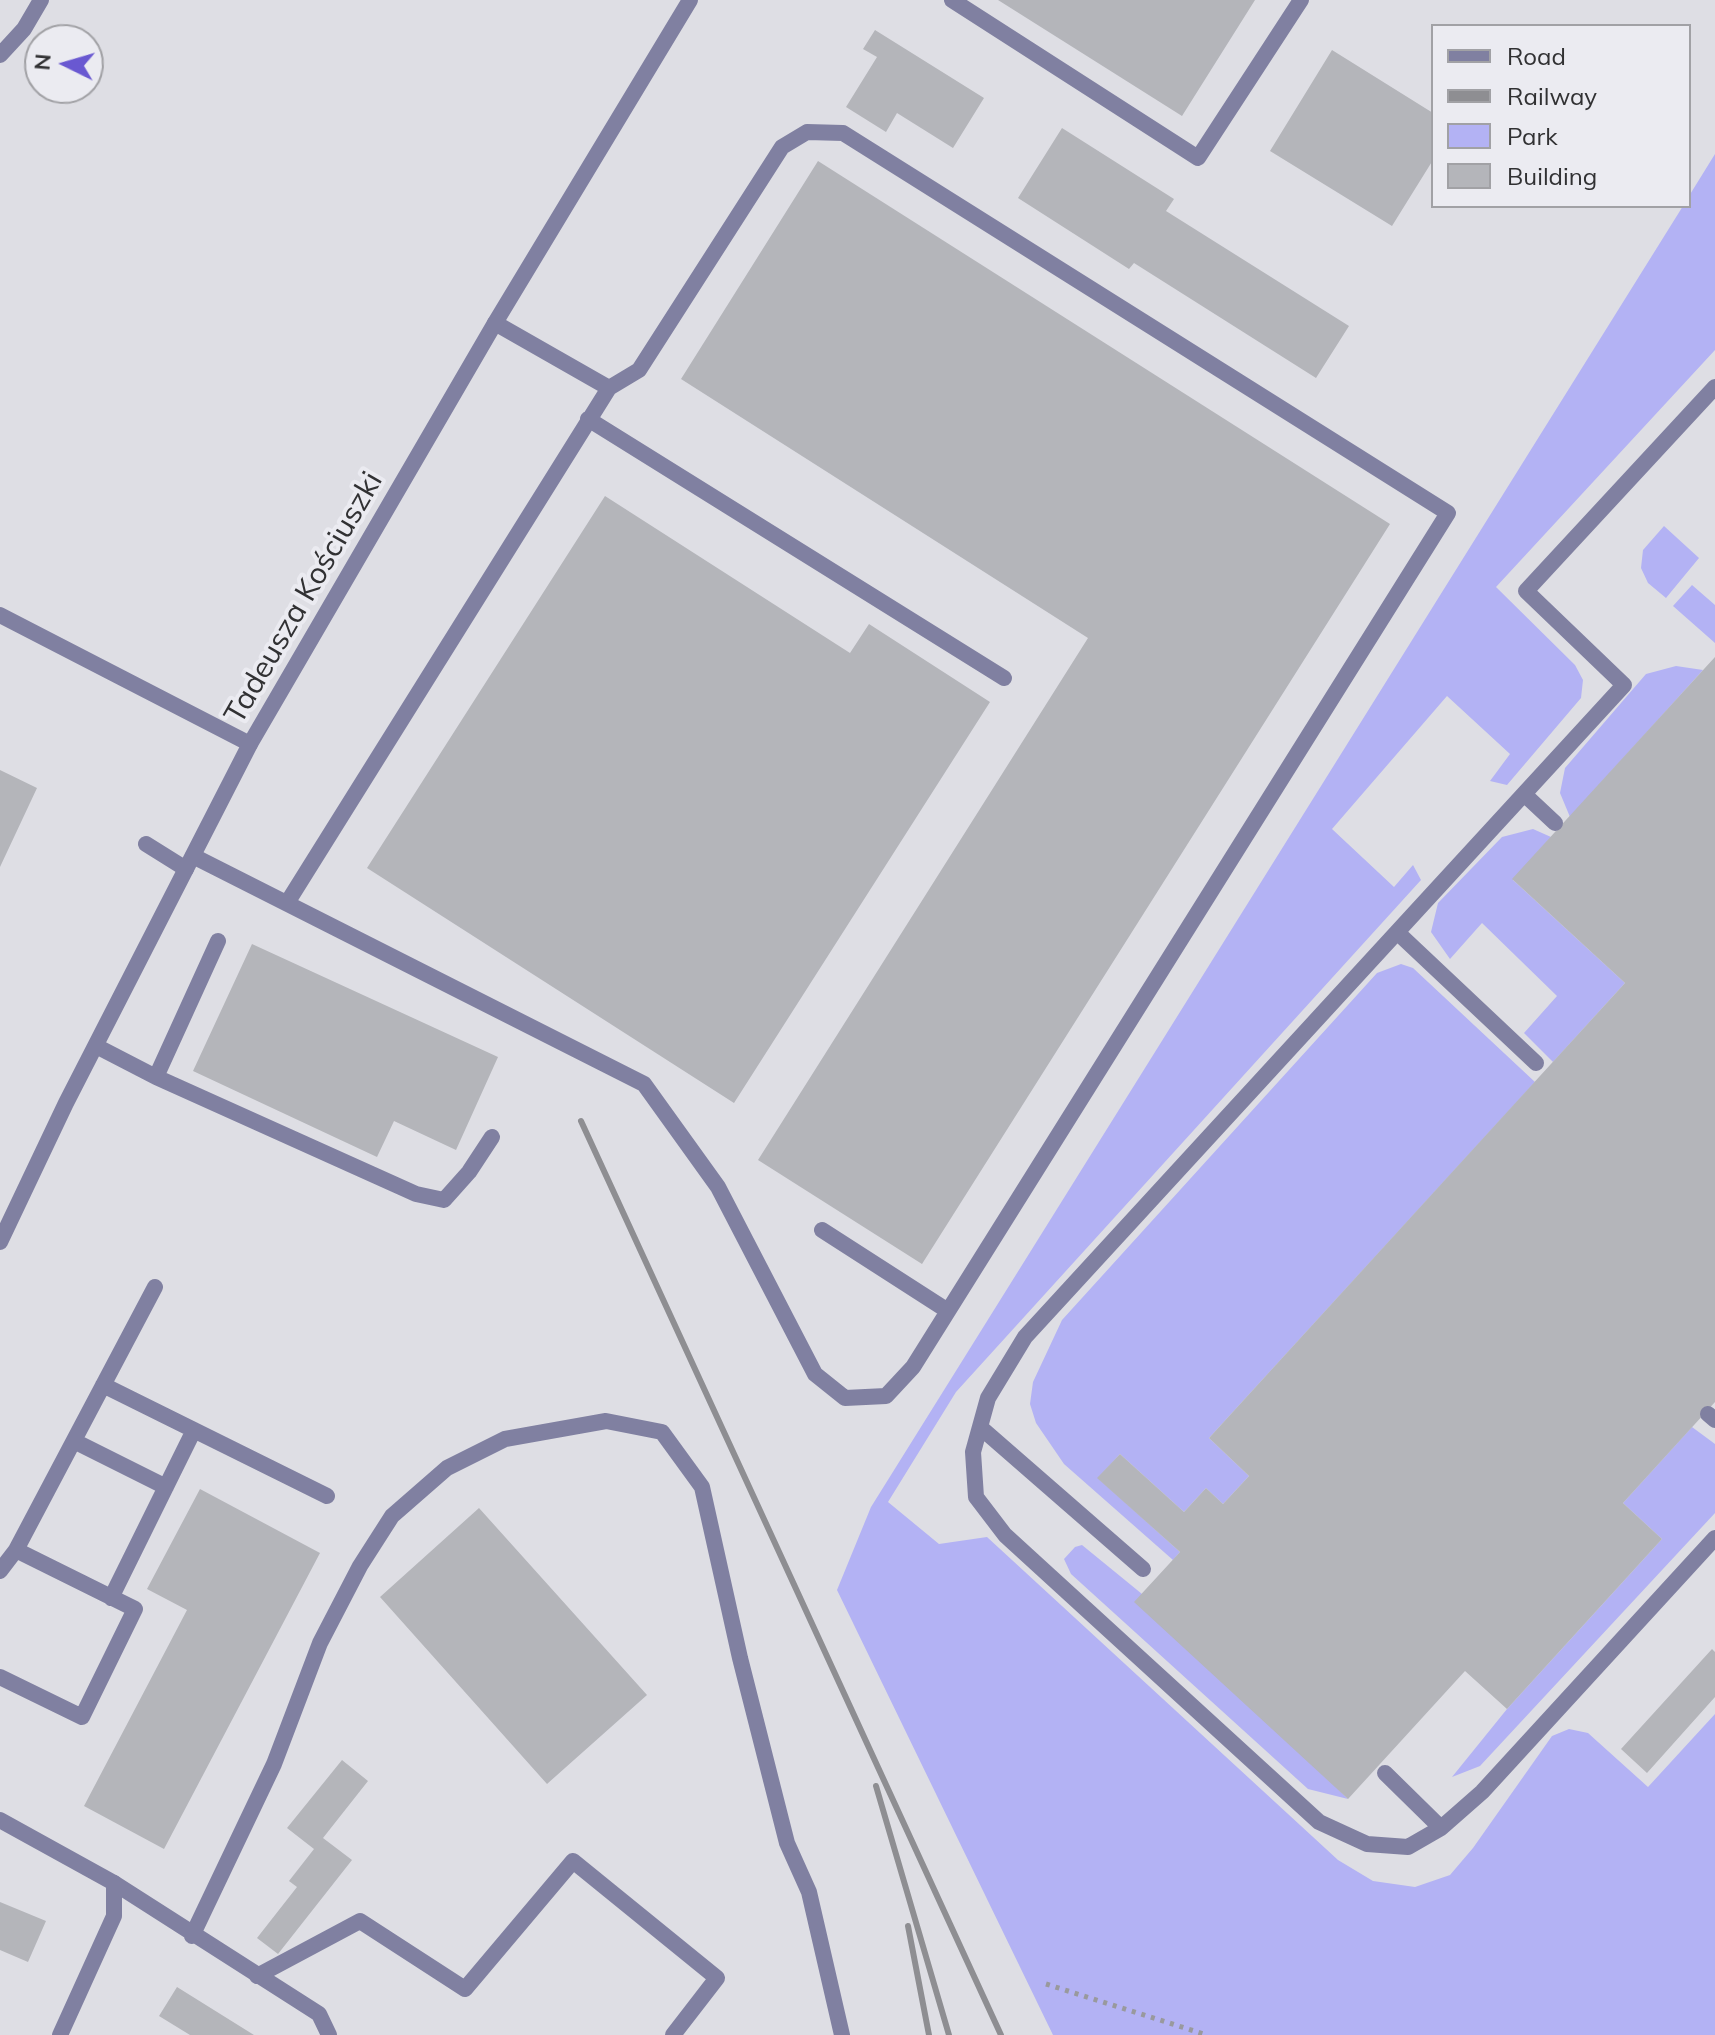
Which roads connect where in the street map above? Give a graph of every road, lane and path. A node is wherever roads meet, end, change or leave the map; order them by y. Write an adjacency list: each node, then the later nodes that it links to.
1 (41, 0): 5 (street)
2 (690, 0): 6 (street, Tadeusza Kościuszki)
3 (952, 0): 4 (street)
4 (1301, 0)
5 (0, 55)
6 (495, 323): 8 (street); 12 (street, Tadeusza Kościuszki)
7 (1715, 387): 13 (street)
8 (609, 388): 9 (street); 27 (street)
9 (588, 419): 11 (street); 17 (street)
10 (0, 615): 12 (street)
11 (1004, 678)
12 (250, 744): 16 (street, Tadeusza Kościuszki)
13 (1524, 794): 14 (street); 18 (street)
14 (1555, 823)
15 (146, 844): 16 (street)
16 (190, 863): 17 (street); 20 (street, Tadeusza Kościuszki)
17 (287, 903): 27 (street)
18 (1398, 933): 21 (street); 29 (street)
19 (218, 941): 22 (street)
20 (96, 1046): 22 (street); 25 (street, Tadeusza Kościuszki)
21 (1536, 1063)
22 (156, 1077): 23 (street)
23 (492, 1137)
24 (822, 1230): 27 (street)
25 (0, 1242)
26 (155, 1287): 28 (street)
27 (948, 1311)
28 (103, 1385): 30 (street); 31 (street)
29 (980, 1427): 36 (street); 42 (street)
30 (194, 1430): 32 (street); 33 (street)
31 (74, 1441): 32 (street); 35 (street)
32 (166, 1487): 38 (street)
33 (327, 1496)
34 (1715, 1538): 42 (street)
35 (16, 1550): 37 (street); 38 (street)
36 (1143, 1569)
37 (0, 1571)
38 (111, 1598): 39 (street)
39 (0, 1677)
40 (1385, 1773): 42 (street)
41 (0, 1820): 43 (street)
42 (1441, 1828)
43 (114, 1883): 44 (street); 47 (street)
44 (192, 1936): 45 (street); 50 (street)
45 (257, 1976): 48 (street); 49 (street)
46 (1046, 1984): 51 (path)
47 (60, 2035)
48 (329, 2035)
49 (673, 2035)
50 (842, 2035)
51 (1207, 2035)

